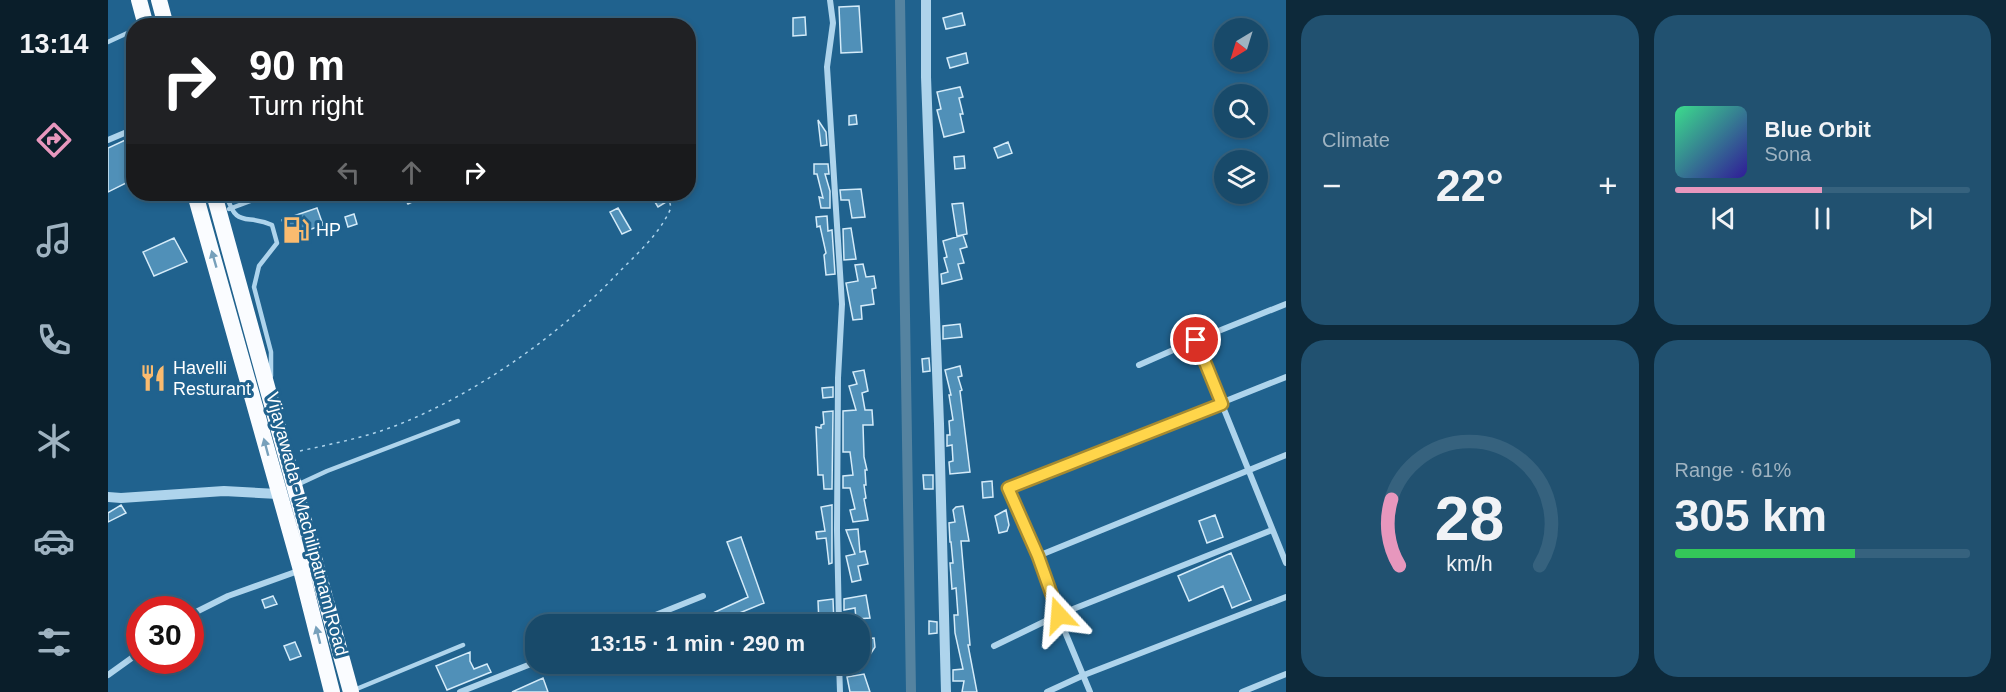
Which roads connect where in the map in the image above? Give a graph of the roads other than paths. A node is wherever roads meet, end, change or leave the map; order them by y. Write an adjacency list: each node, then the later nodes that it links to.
1 (139, 0): 5 (highway)
2 (159, 0): 6 (highway)
3 (830, 0): 36 (street)
4 (926, 0): 50 (street)
5 (141, 18)
6 (164, 18)
7 (126, 34): 8 (lane)
8 (108, 42)
9 (126, 132): 10 (street)
10 (108, 140)
11 (197, 201): 26 (highway, Vijayawada - Machilipatnam Road, one-way to 11)
12 (219, 201): 15 (highway, Vijayawada - Machilipatnam Road)
13 (226, 201): 15 (lane)
14 (250, 201): 15 (lane)
15 (225, 210): 20 (highway, Vijayawada - Machilipatnam Road); 20 (lane)
16 (1286, 304): 17 (street)
17 (1196, 340): 18 (street); 21 (street)
18 (1139, 365)
19 (1286, 377): 21 (street)
20 (272, 401): 25 (highway, Vijayawada - Machilipatnam Road)
21 (1222, 404): 24 (street); 29 (street)
22 (458, 421): 25 (lane)
23 (1286, 455): 24 (street)
24 (1249, 471): 28 (street); 29 (street)
25 (295, 486): 47 (highway, Vijayawada - Machilipatnam Road)
26 (278, 494): 27 (street); 31 (highway, Vijayawada - Machilipatnam Road)
27 (108, 497)
28 (1272, 530): 30 (street); 37 (street)
29 (1038, 556): 37 (street)
30 (1286, 563)
31 (301, 570): 34 (street); 46 (highway, Vijayawada - Machilipatnam Road, one-way to 31)
32 (703, 596): 35 (street)
33 (1286, 597): 45 (street)
34 (204, 608)
35 (658, 614)
36 (839, 614)
37 (1059, 615): 39 (street); 45 (street)
38 (463, 645): 47 (lane)
39 (994, 646)
40 (126, 662): 44 (street)
41 (525, 666): 48 (street)
42 (839, 674): 49 (street)
43 (1286, 674): 53 (street)
44 (108, 675)
45 (1084, 675): 51 (street); 52 (street)
46 (331, 691)
47 (351, 692)
48 (460, 692)
49 (840, 692)
50 (946, 692)
51 (1047, 692)
52 (1090, 692)
53 (1242, 692)

